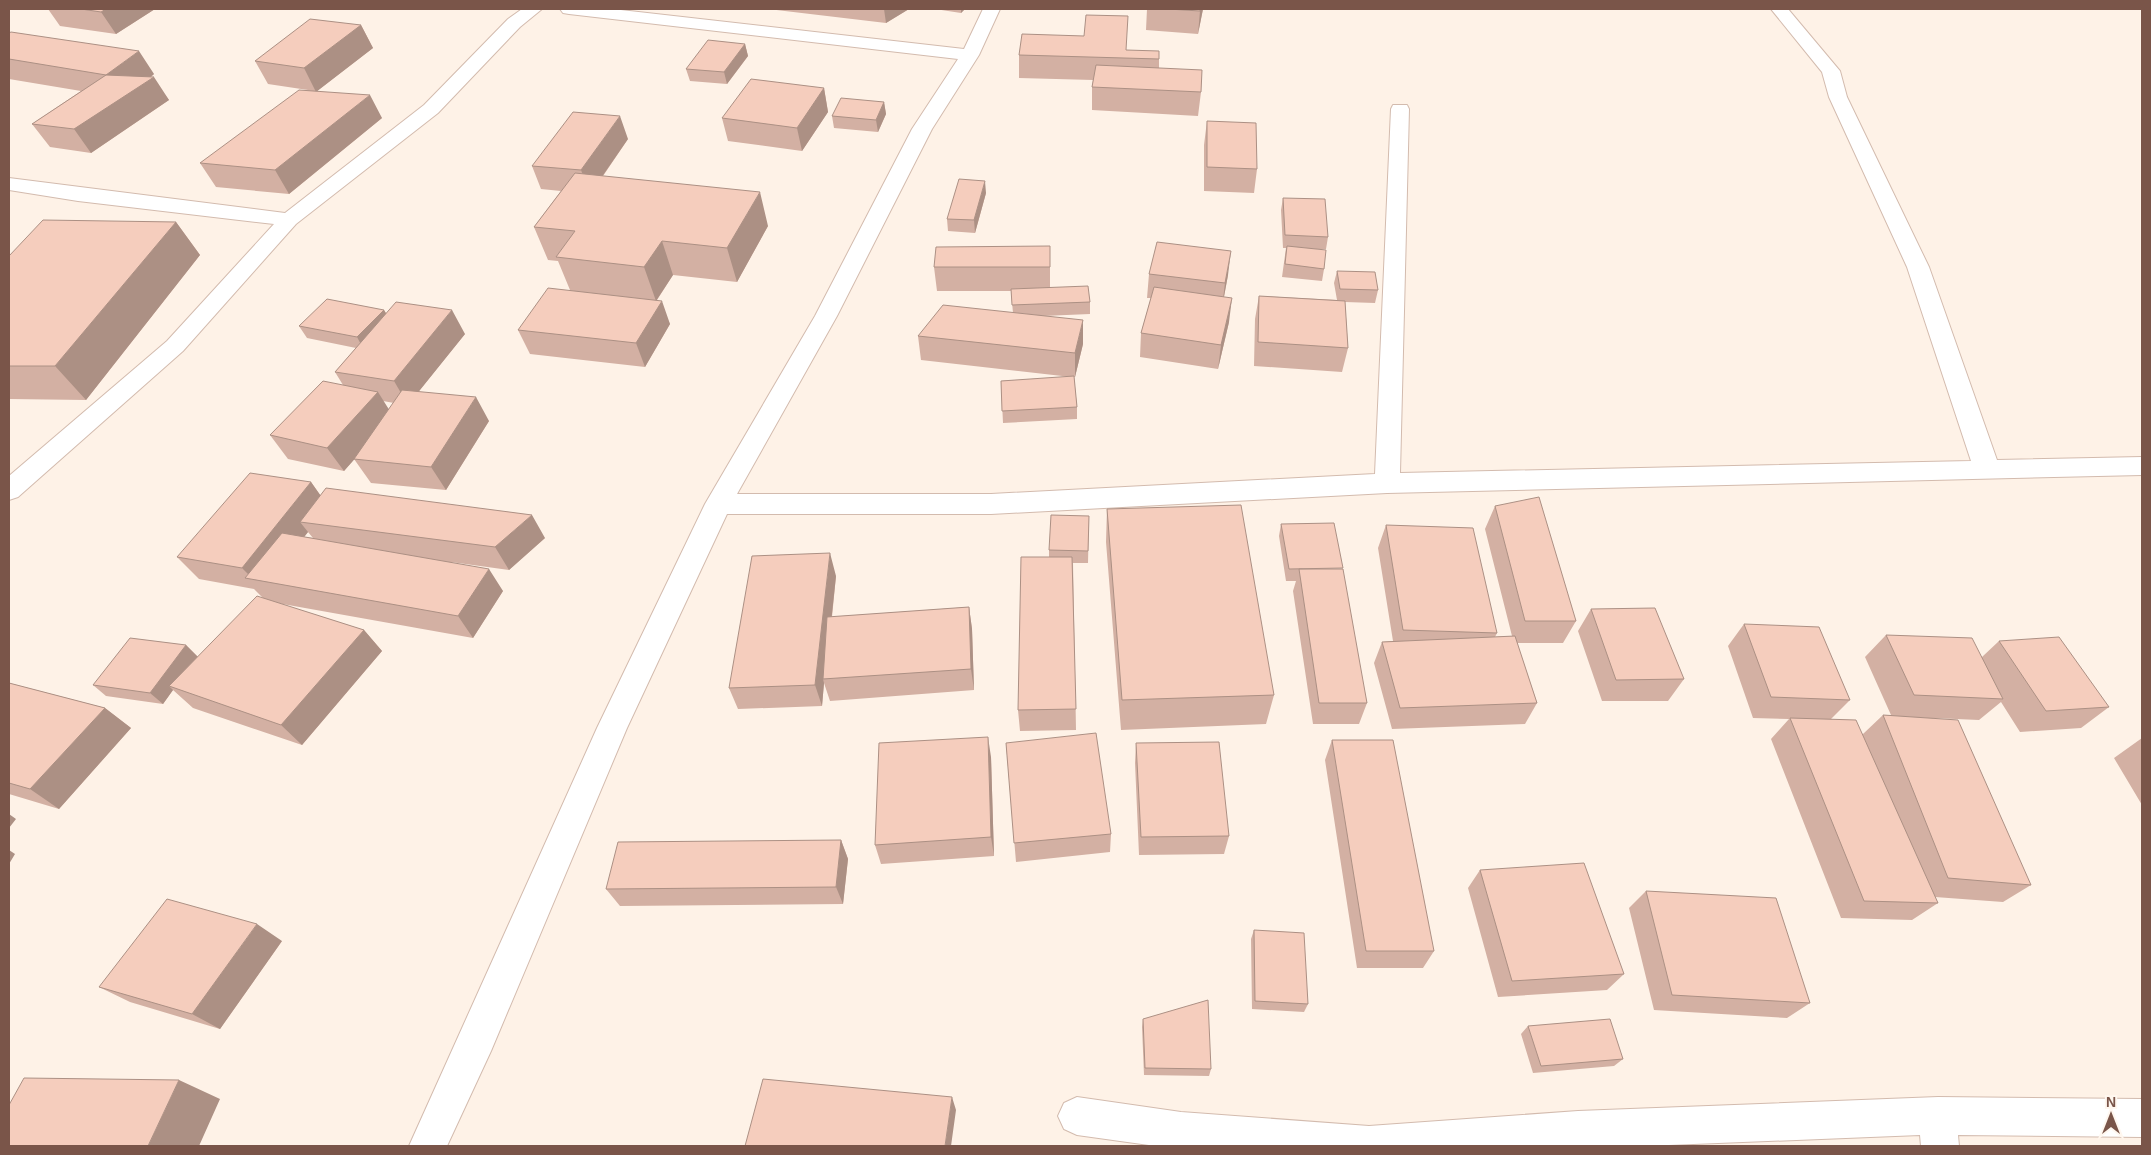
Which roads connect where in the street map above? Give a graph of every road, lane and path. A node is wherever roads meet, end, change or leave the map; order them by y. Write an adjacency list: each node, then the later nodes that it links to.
1 (533, 9): 10 (street)
2 (569, 9): 5 (street)
3 (990, 9): 5 (street)
4 (1779, 9): 12 (street)
5 (970, 55): 15 (street)
6 (1400, 109): 13 (street)
7 (9, 184): 8 (street)
8 (51, 192): 9 (street); 10 (street)
9 (9, 199)
10 (289, 220): 14 (street)
11 (2142, 466): 12 (street)
12 (1987, 469): 13 (street)
13 (1387, 483): 15 (street)
14 (9, 490)
15 (718, 504): 19 (street)
16 (1077, 1116): 18 (street)
17 (2142, 1118): 18 (street)
18 (1939, 1131)
19 (428, 1146)

